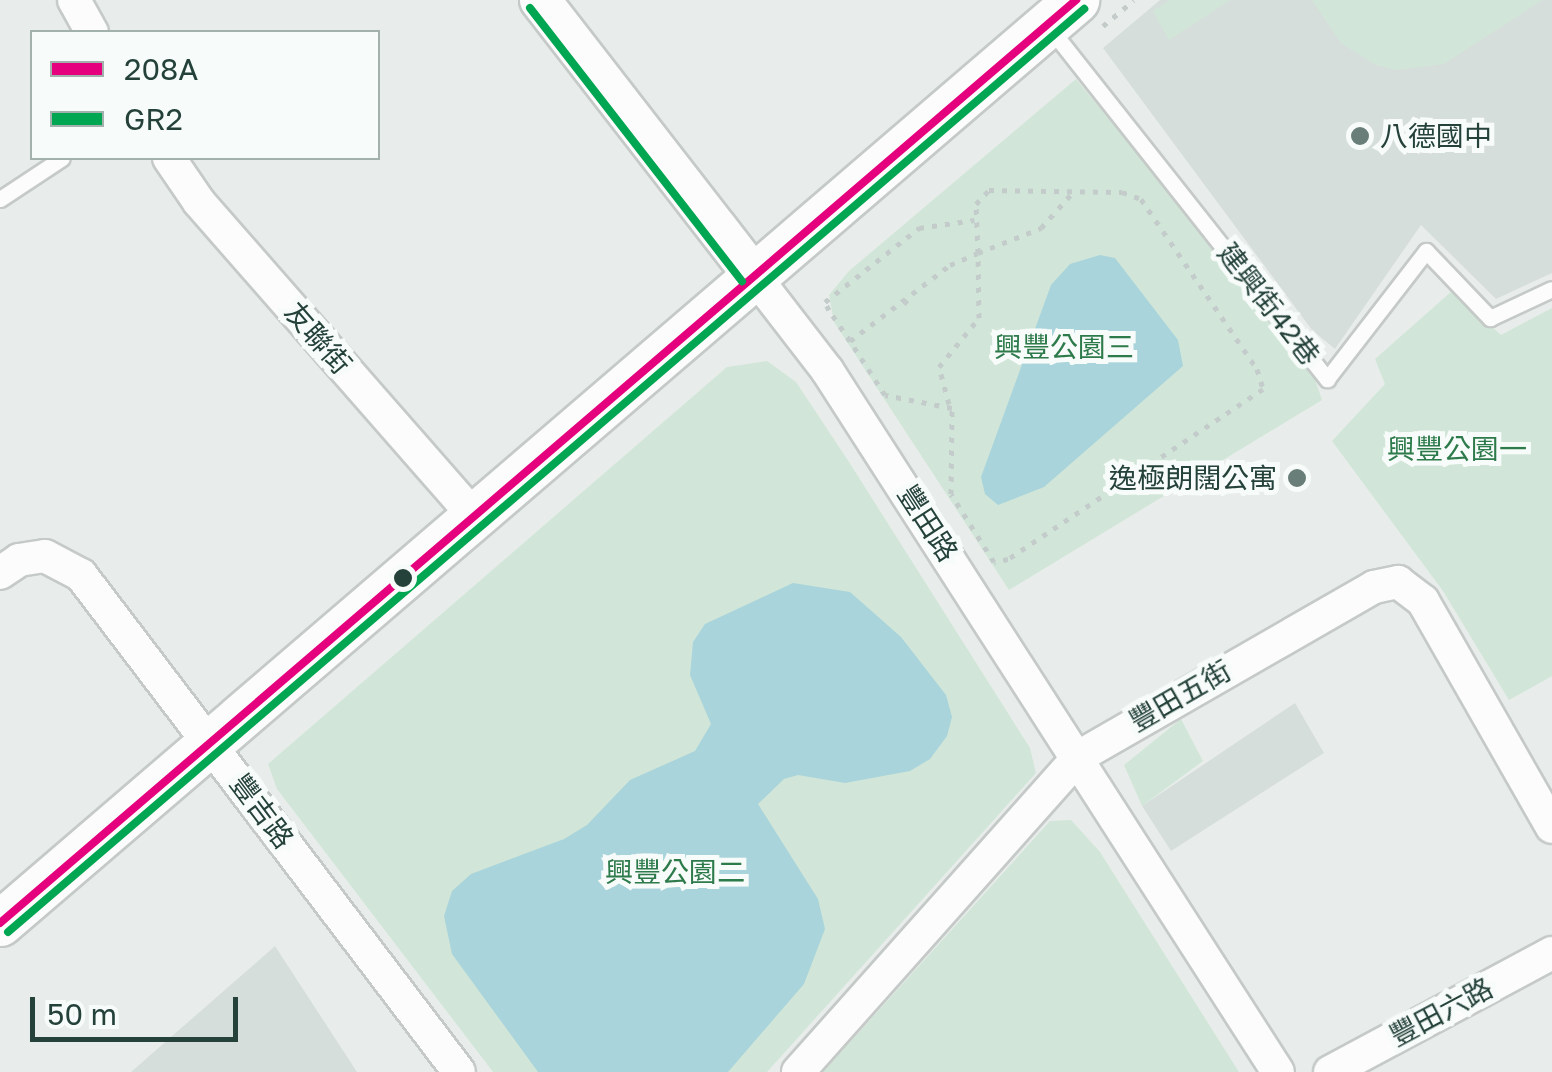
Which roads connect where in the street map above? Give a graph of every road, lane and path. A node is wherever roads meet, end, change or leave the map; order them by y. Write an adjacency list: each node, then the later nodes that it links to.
1 (74, 0): 5 (street)
2 (540, 0): 12 (street, 豐田路)
3 (1134, 0): 4 (path)
4 (1071, 21): 12 (main road); 13 (lane, 建興街42巷)
5 (91, 30)
6 (59, 160): 9 (lane)
7 (170, 160): 18 (street, 友聯街)
8 (1075, 190): 10 (path); 11 (path); 17 (path)
9 (0, 200)
10 (974, 220): 11 (path); 16 (path)
11 (978, 253): 14 (path); 17 (path)
12 (752, 274): 18 (main road); 21 (street, 豐田路)
13 (1552, 289)
14 (904, 300): 15 (path); 16 (path)
15 (911, 308)
16 (850, 342): 17 (path)
17 (949, 404)
18 (473, 515): 20 (main road)
19 (0, 573): 20 (street, 豐吉路)
20 (212, 744): 23 (main road); 25 (street, 豐吉路)
21 (1080, 756): 22 (street, 豐田五街); 26 (street, 豐田五街); 27 (street, 豐田路)
22 (1552, 827)
23 (0, 922)
24 (1552, 953): 28 (street, 豐田六路)
25 (459, 1072)
26 (798, 1072)
27 (1278, 1072)
28 (1330, 1072)

